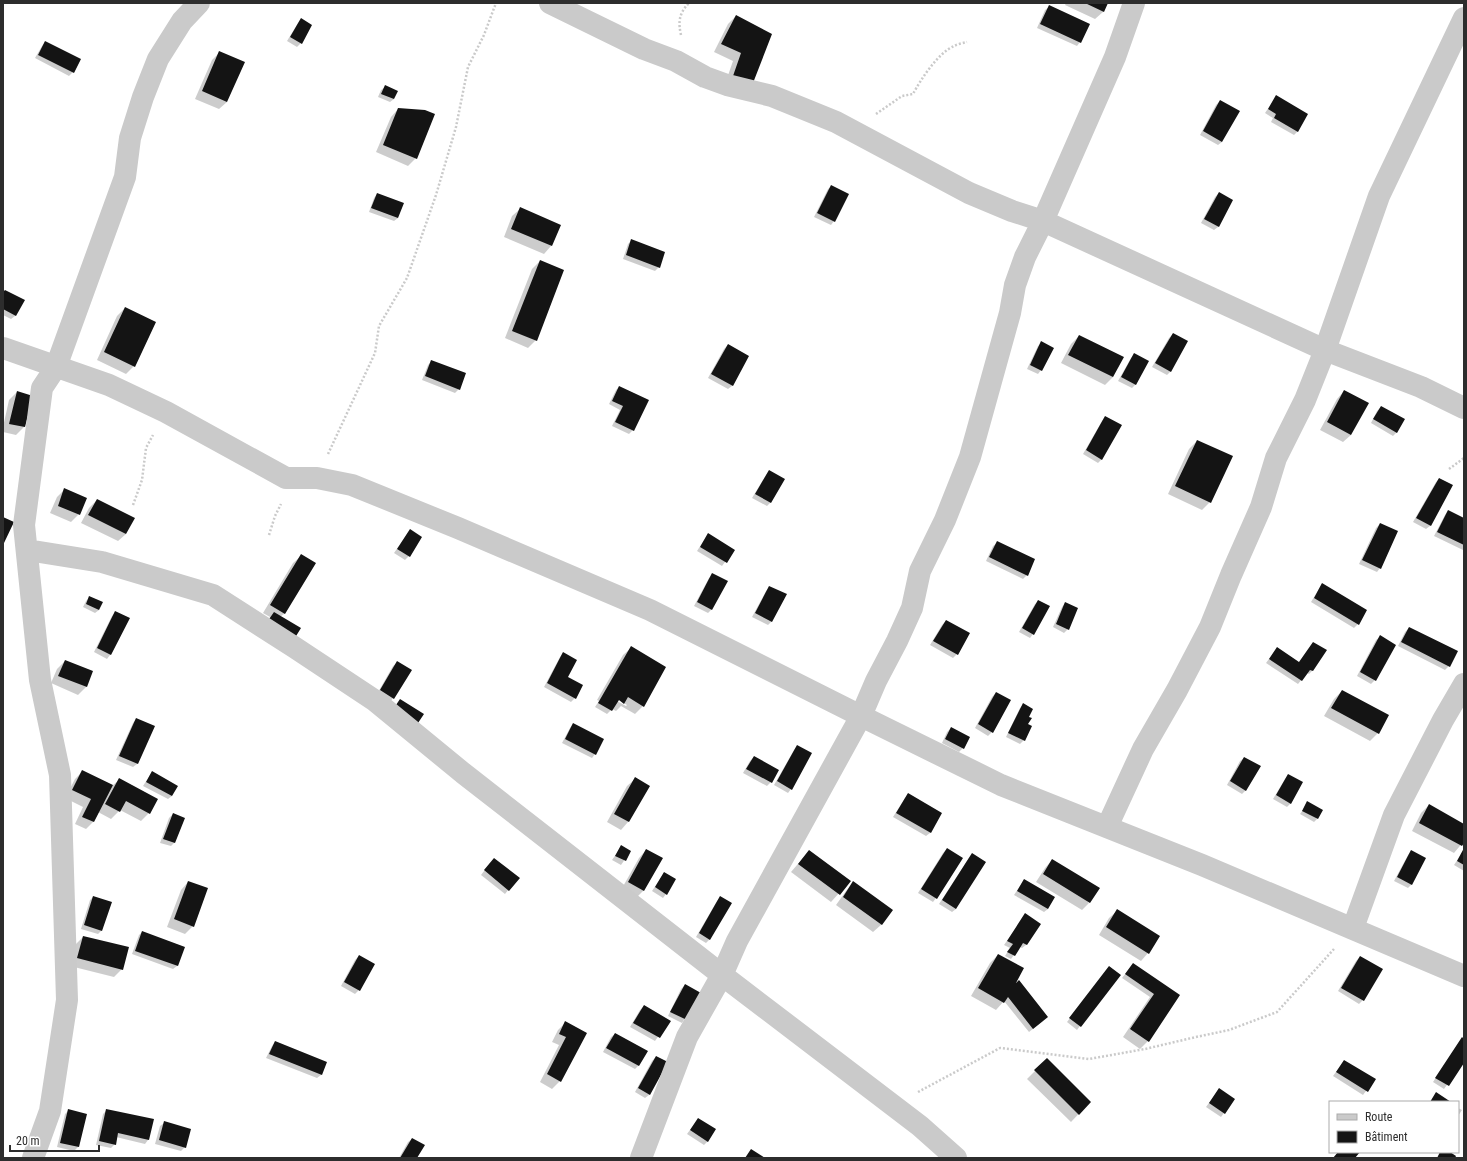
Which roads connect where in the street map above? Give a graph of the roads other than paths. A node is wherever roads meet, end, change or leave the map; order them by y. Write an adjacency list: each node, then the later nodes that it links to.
1 (199, 3): 8 (street)
2 (550, 3): 5 (street)
3 (1134, 3): 5 (street)
4 (1464, 18): 7 (street)
5 (1043, 221): 7 (street); 12 (street)
6 (3, 348): 8 (street)
7 (1326, 350): 9 (street); 13 (street)
8 (56, 367): 10 (street); 12 (street)
9 (1464, 408)
10 (27, 550): 15 (street); 17 (street)
11 (1464, 684): 14 (street)
12 (861, 716): 13 (street); 15 (street)
13 (1107, 827): 14 (street)
14 (1353, 928): 16 (street)
15 (722, 975): 18 (street); 19 (street)
16 (1464, 976)
17 (33, 1158)
18 (642, 1158)
19 (956, 1158)

